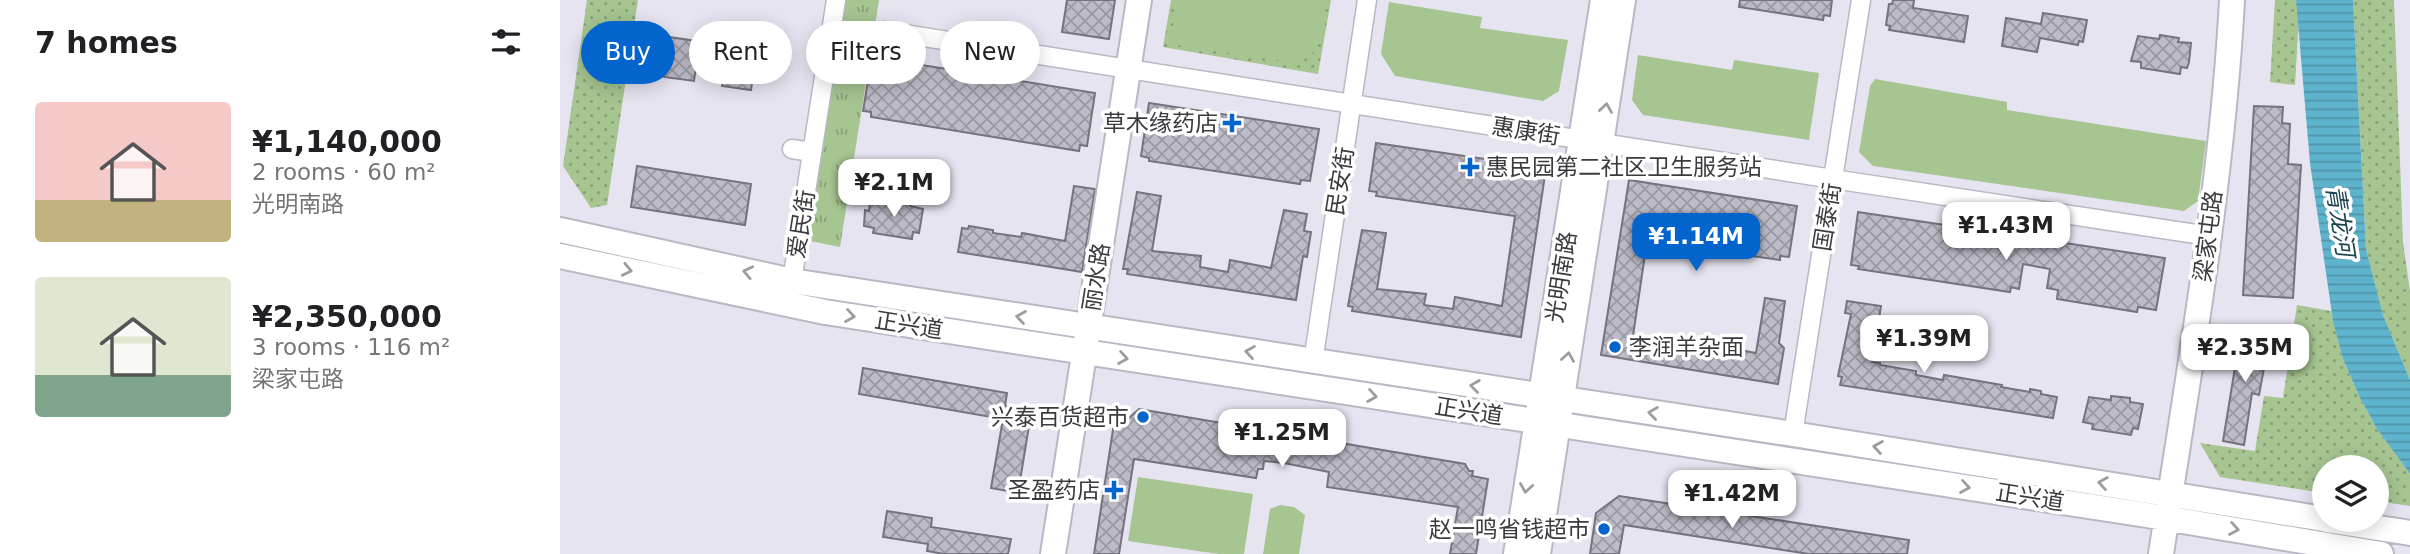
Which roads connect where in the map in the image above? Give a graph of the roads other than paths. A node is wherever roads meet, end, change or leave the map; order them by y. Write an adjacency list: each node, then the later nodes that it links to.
1 (836, 0): 13 (street, 爱民街)
2 (1139, 0): 9 (main road, 丽水路)
3 (1367, 0): 10 (street, 民安街)
4 (1604, 0): 11 (main road, 光明南路)
5 (1623, 0): 11 (main road, 光明南路, one-way to 5)
6 (1861, 0): 14 (street, 国泰街)
7 (2232, 0): 16 (main road, 梁家屯路)
8 (926, 37): 9 (street, 惠康街)
9 (1128, 69): 10 (street, 惠康街); 19 (main road, 丽水路)
10 (1352, 104): 11 (street, 惠康街); 20 (street, 民安街)
11 (1592, 141): 14 (street, 惠康街); 21 (main road, 光明南路)
12 (792, 149): 13 (street)
13 (812, 152): 18 (street, 爱民街)
14 (1833, 179): 16 (street, 惠康街); 23 (street, 国泰街)
15 (560, 230): 18 (main road, 正兴道, one-way to 15)
16 (2209, 236): 24 (main road, 梁家屯路)
17 (560, 256): 19 (main road, 正兴道, one-way to 19)
18 (792, 281): 19 (main road, 正兴道, one-way to 18)
19 (1086, 340): 20 (main road, 正兴道, one-way to 19); 22 (main road, 正兴道, one-way to 22); 28 (main road, 丽水路)
20 (1313, 362): 21 (main road, 正兴道, one-way to 20)
21 (1552, 397): 22 (main road, 光明南路); 23 (main road, 正兴道, one-way to 21)
22 (1547, 423): 24 (main road, 正兴道, one-way to 24); 29 (main road, 光明南路, one-way to 29); 30 (main road, 光明南路)
23 (1793, 434): 24 (main road, 正兴道, one-way to 23)
24 (2168, 506): 25 (main road, 正兴道); 27 (main road, 正兴道, one-way to 27); 31 (main road, 梁家屯路)
25 (2312, 518)
26 (2361, 532): 27 (main road, 正兴道)
27 (2391, 543)
28 (1054, 554)
29 (1516, 554)
30 (1538, 554)
31 (2161, 554)

